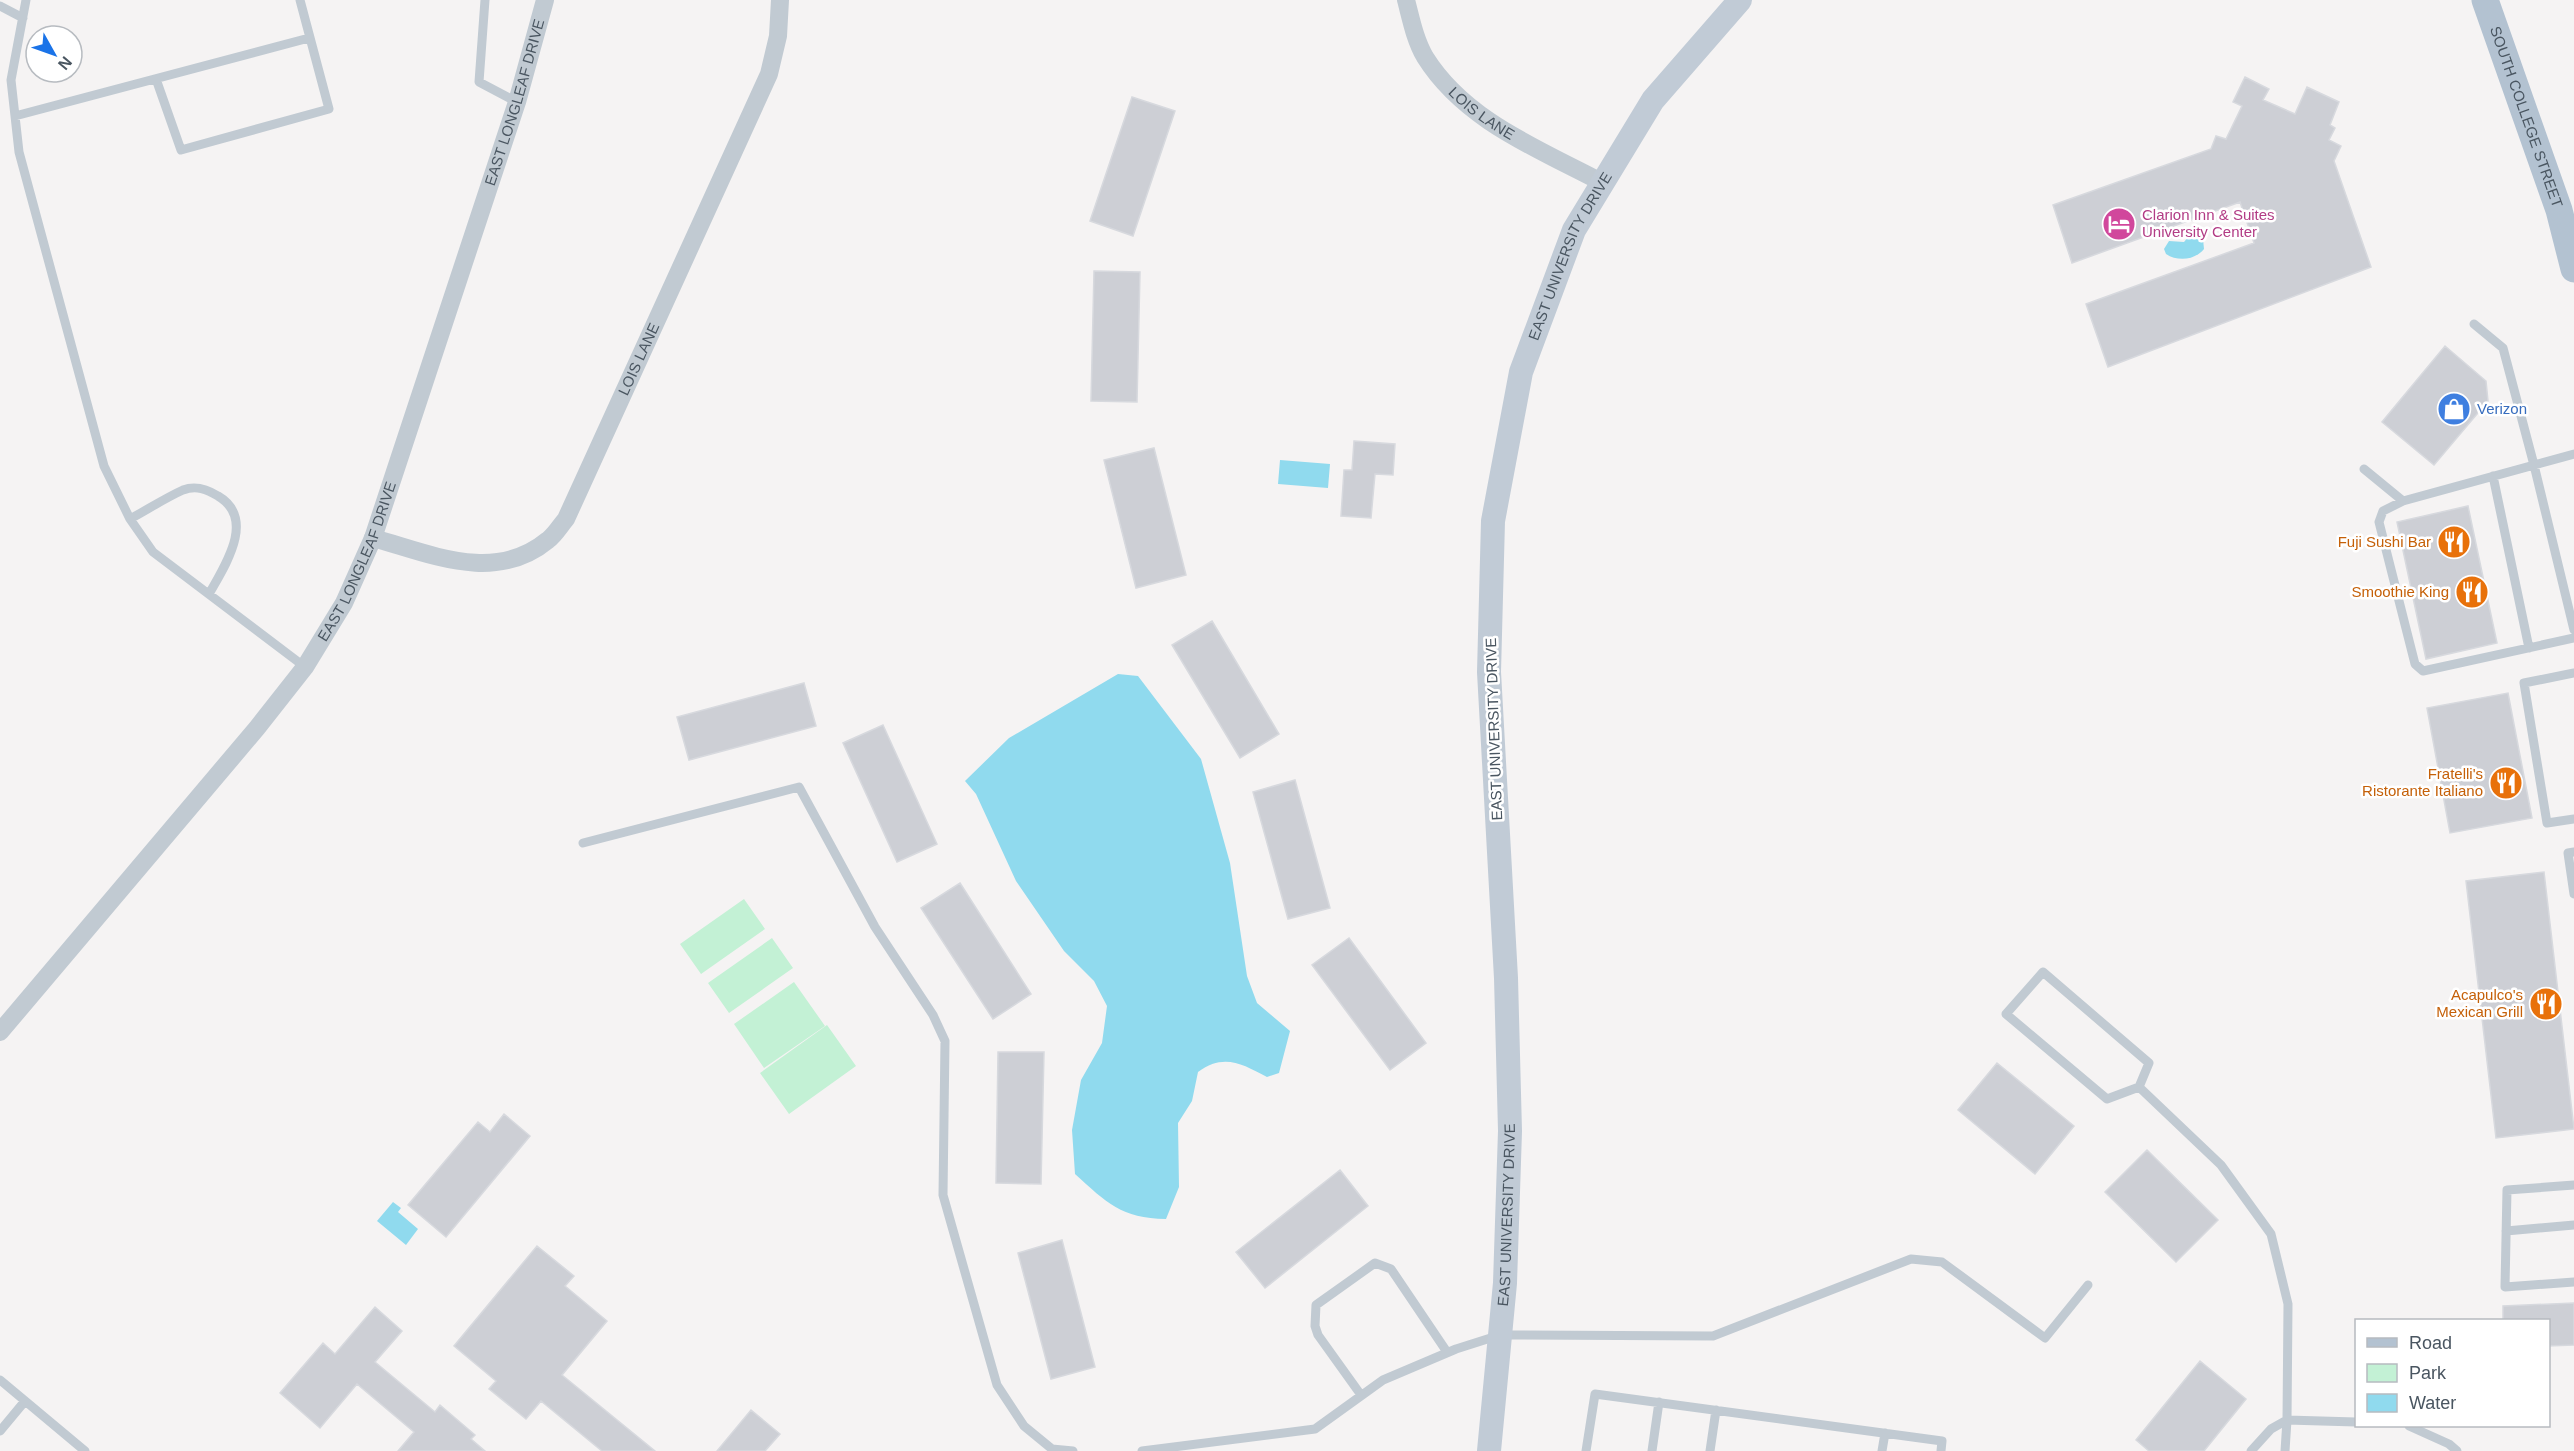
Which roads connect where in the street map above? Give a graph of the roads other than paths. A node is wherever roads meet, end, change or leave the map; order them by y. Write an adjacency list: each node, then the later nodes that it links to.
1 (26, 0): 10 (lane)
2 (300, 0): 11 (lane)
3 (486, 0): 13 (lane)
4 (545, 0): 13 (street, EAST LONGLEAF DRIVE)
5 (780, 0): 24 (street, LOIS LANE)
6 (1406, 0): 15 (street, LOIS LANE)
7 (1739, 0): 15 (main road, EAST UNIVERSITY DRIVE)
8 (2485, 0): 16 (main road, SOUTH COLLEGE STREET)
9 (0, 6): 10 (lane)
10 (23, 18): 14 (lane)
11 (309, 38): 12 (lane); 12 (lane)
12 (156, 79): 14 (lane)
13 (517, 102): 24 (street, EAST LONGLEAF DRIVE)
14 (15, 116): 23 (lane)
15 (1603, 183): 42 (main road, EAST UNIVERSITY DRIVE)
16 (2574, 269)
17 (2474, 324): 19 (lane)
18 (2574, 454): 19 (lane)
19 (2534, 465): 21 (lane); 26 (lane)
20 (2364, 469): 22 (lane)
21 (2493, 476): 22 (lane); 28 (lane)
22 (2403, 501): 28 (lane)
23 (130, 519): 25 (lane); 25 (lane)
24 (373, 538): 29 (street, EAST LONGLEAF DRIVE)
25 (209, 594): 29 (lane)
26 (2574, 630)
27 (2574, 638): 28 (lane)
28 (2529, 648)
29 (305, 667): 35 (street, EAST LONGLEAF DRIVE)
30 (2574, 673): 31 (lane)
31 (2574, 819)
32 (583, 843): 55 (lane)
33 (2574, 852): 34 (lane)
34 (2574, 894)
35 (0, 1032)
36 (2139, 1087): 36 (lane); 49 (lane)
37 (2574, 1185): 39 (lane)
38 (2574, 1225): 39 (lane)
39 (2506, 1231): 40 (lane)
40 (2574, 1282)
41 (2088, 1285): 42 (lane)
42 (1500, 1335): 43 (lane); 57 (main road, EAST UNIVERSITY DRIVE)
43 (1448, 1352): 45 (lane); 45 (lane)
44 (0, 1380): 46 (lane)
45 (1361, 1395): 56 (lane)
46 (25, 1401): 52 (lane); 54 (lane)
47 (1659, 1402): 48 (lane); 58 (lane); 59 (lane)
48 (1716, 1410): 53 (lane); 60 (lane)
49 (2287, 1420): 50 (lane); 63 (lane); 64 (lane)
50 (2355, 1422)
51 (2413, 1427): 65 (lane)
52 (0, 1431)
53 (1885, 1433): 61 (lane); 62 (lane)
54 (84, 1451)
55 (1074, 1451)
56 (1142, 1451)
57 (1489, 1451)
58 (1586, 1451)
59 (1652, 1451)
60 (1710, 1451)
61 (1882, 1451)
62 (1941, 1451)
63 (2251, 1451)
64 (2285, 1451)
65 (2457, 1451)

